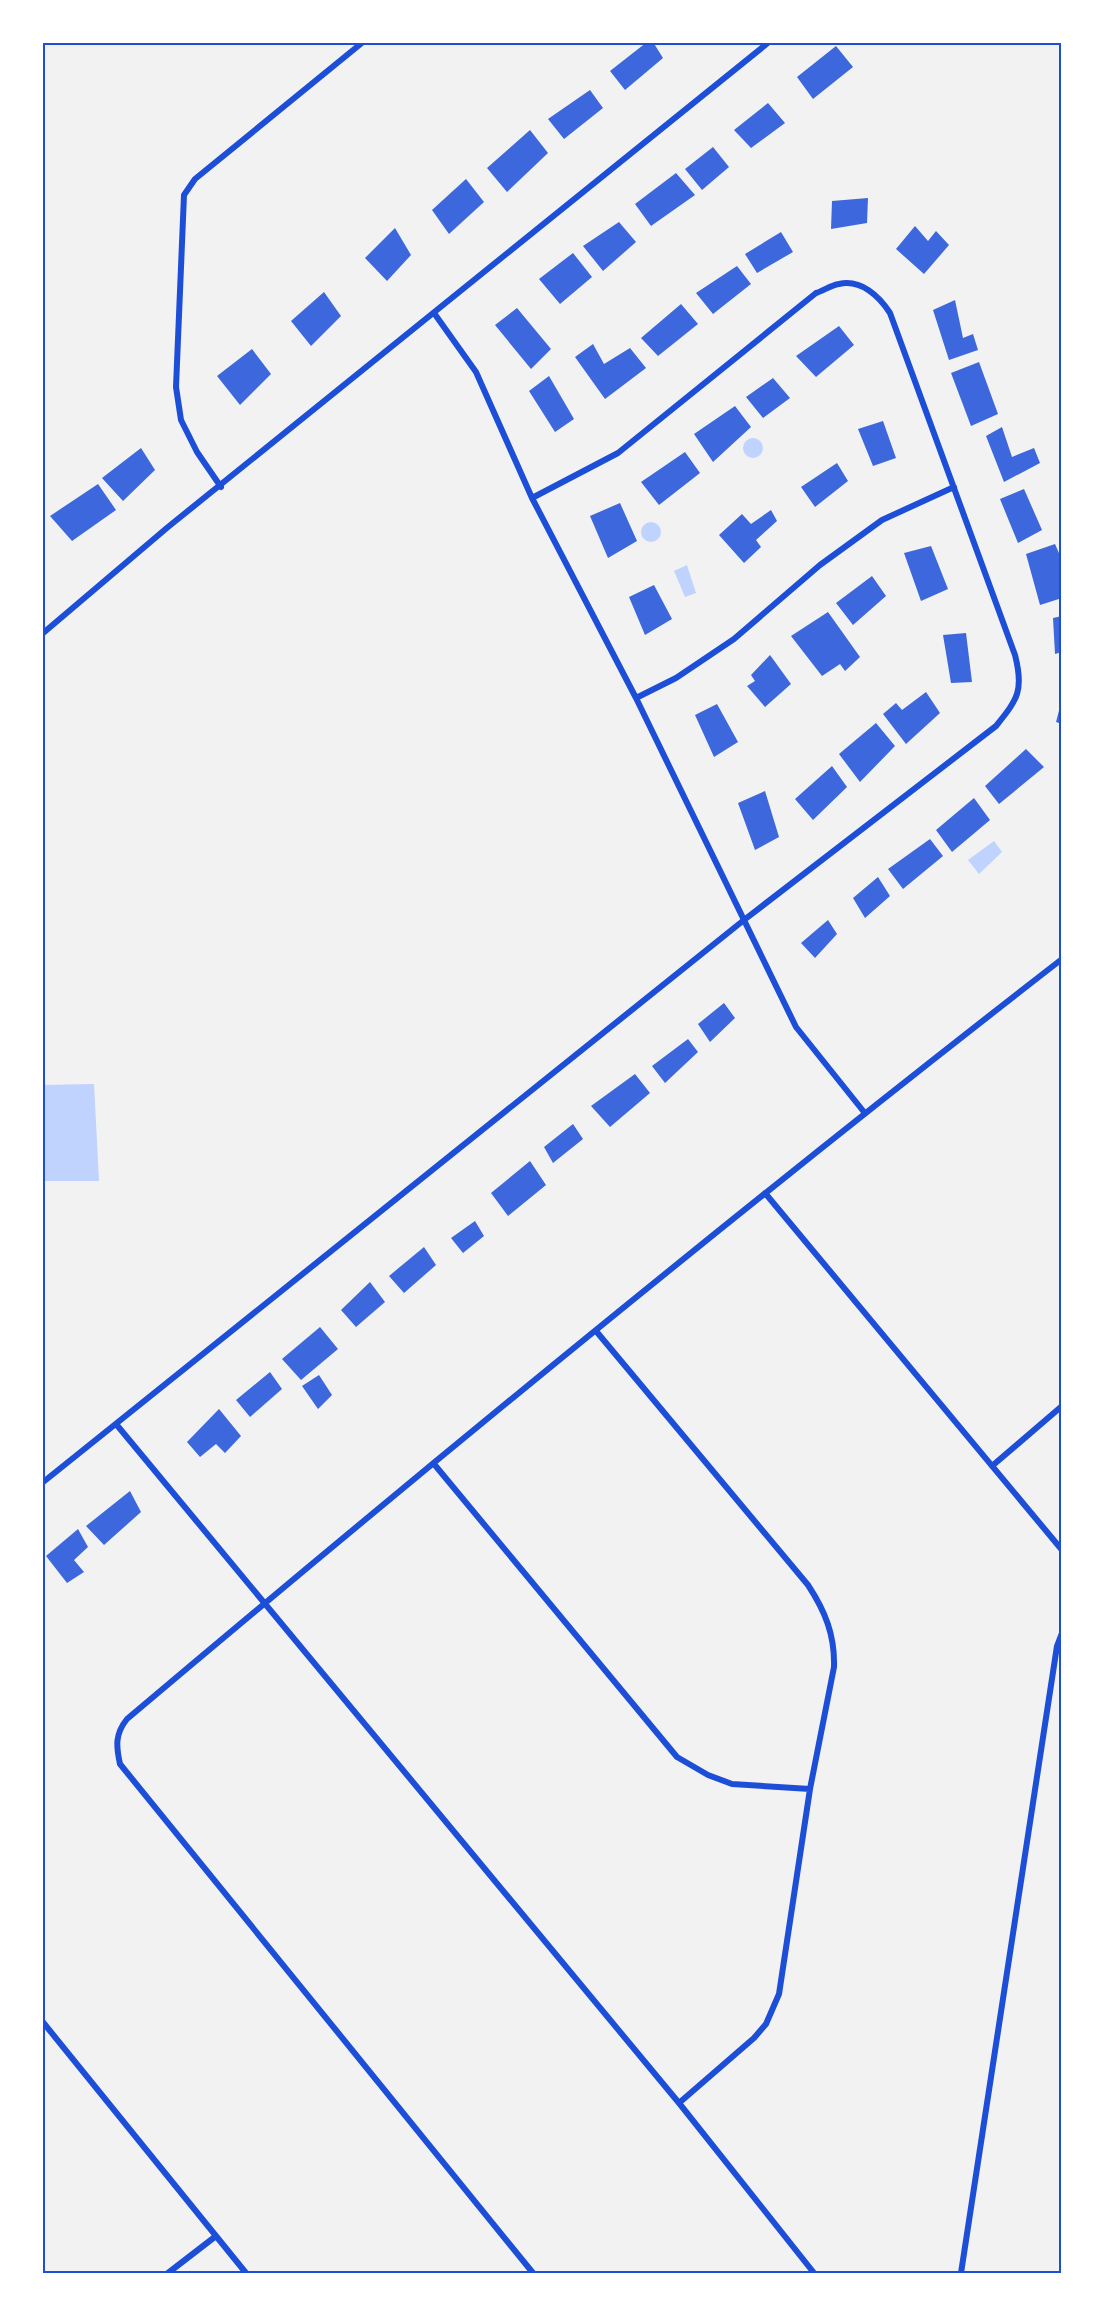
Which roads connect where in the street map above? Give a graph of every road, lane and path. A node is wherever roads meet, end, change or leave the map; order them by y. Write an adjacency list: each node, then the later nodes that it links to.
1 (363, 42): 4 (street)
2 (769, 42): 3 (street)
3 (434, 313): 4 (street); 6 (street)
4 (221, 487): 7 (street)
5 (954, 487): 6 (street); 8 (street); 9 (street)
6 (532, 498): 8 (street)
7 (42, 634)
8 (636, 698): 9 (street)
9 (744, 920): 11 (street); 15 (street)
10 (1062, 959): 11 (street)
11 (864, 1112): 12 (street)
12 (765, 1193): 13 (street); 17 (street)
13 (596, 1331): 16 (street); 22 (street)
14 (1062, 1406): 17 (street)
15 (116, 1424): 18 (street); 20 (street)
16 (434, 1464): 20 (street); 22 (street)
17 (992, 1466): 19 (street)
18 (42, 1483)
19 (1062, 1550)
20 (263, 1604): 24 (street); 28 (street)
21 (1062, 1633): 30 (street)
22 (810, 1789): 24 (street)
23 (42, 2021): 25 (street)
24 (679, 2103): 29 (street)
25 (216, 2236): 26 (street); 27 (street)
26 (168, 2273)
27 (246, 2273)
28 (533, 2273)
29 (814, 2273)
30 (961, 2273)

